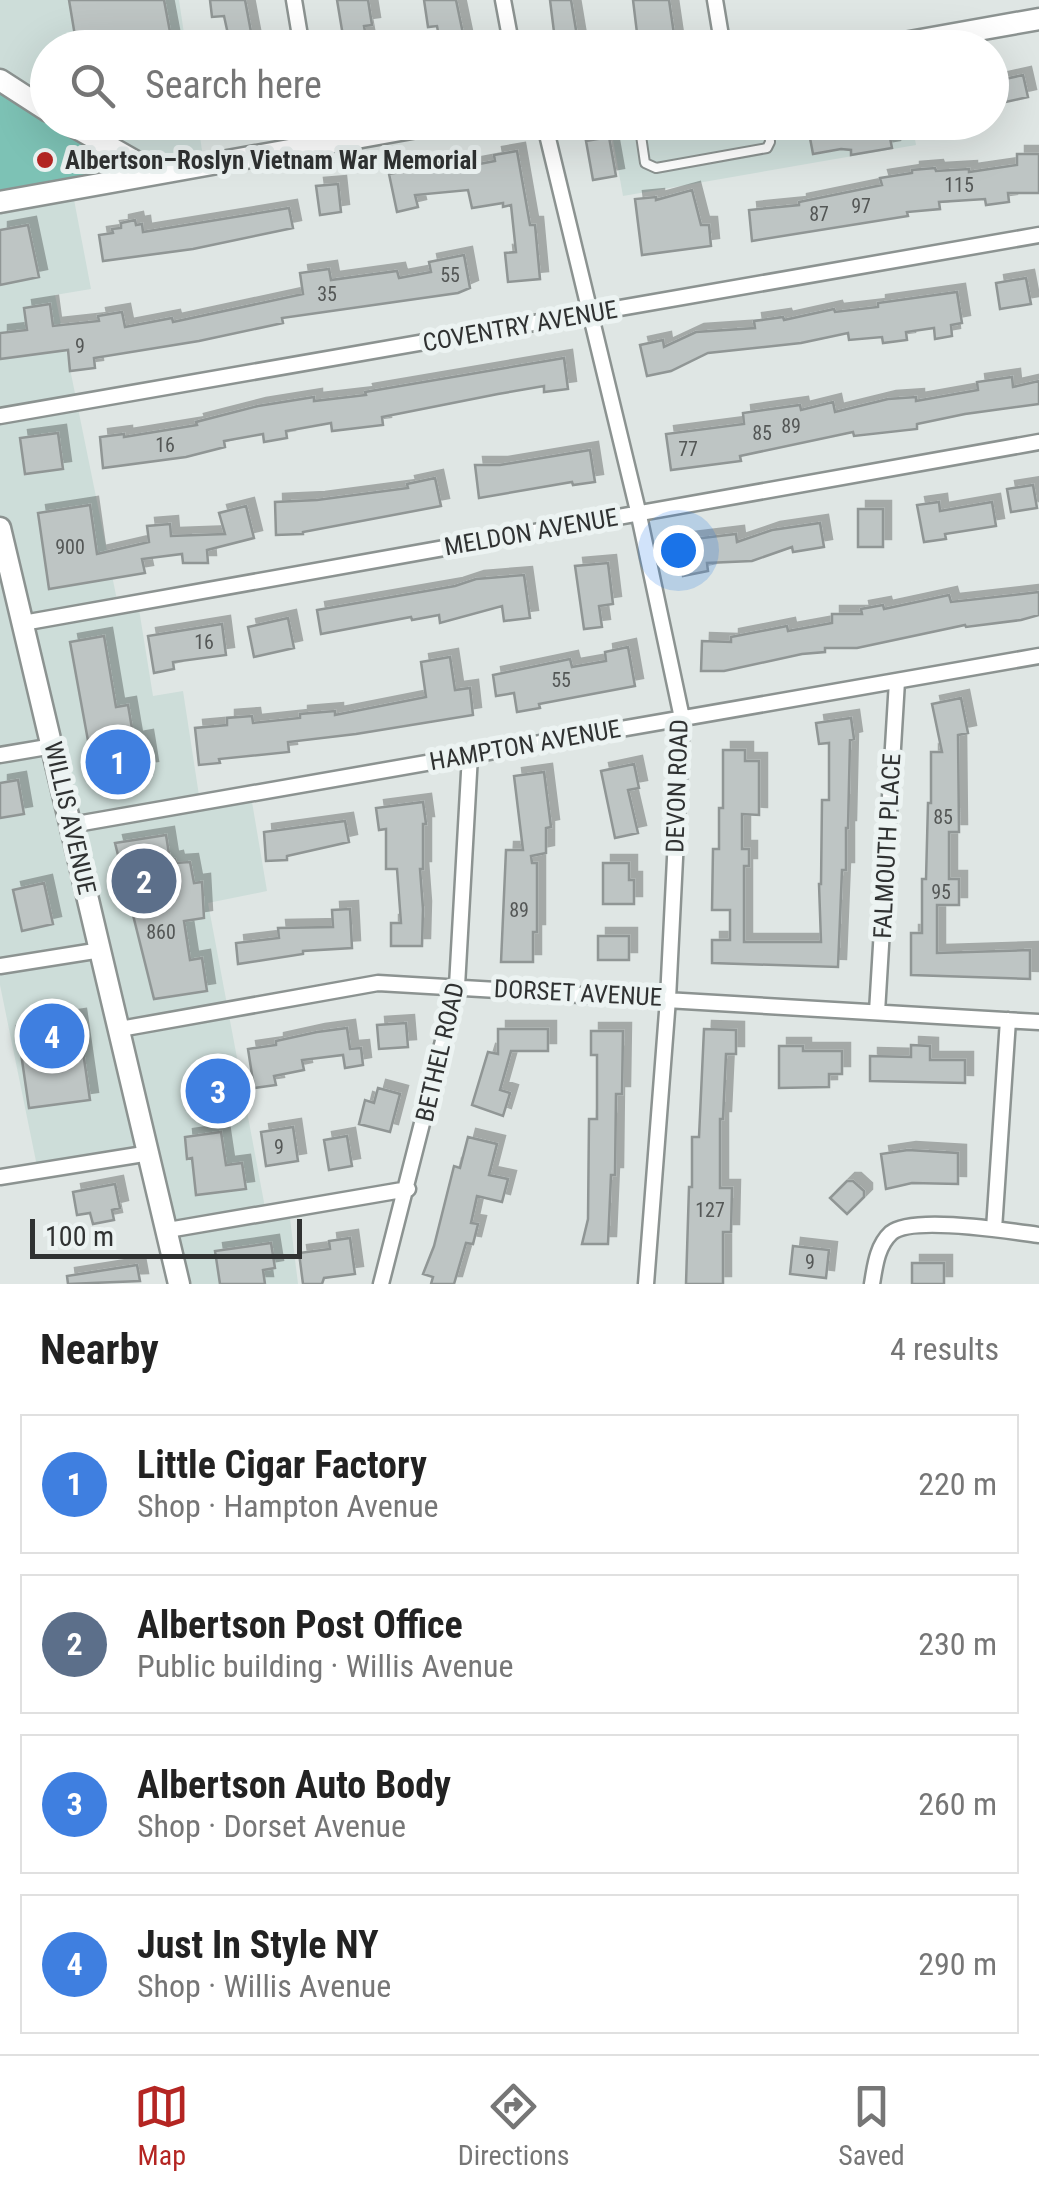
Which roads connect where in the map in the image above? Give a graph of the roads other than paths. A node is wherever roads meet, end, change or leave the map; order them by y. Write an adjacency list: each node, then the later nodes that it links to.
1 (294, 0): 5 (street)
2 (503, 0): 6 (street)
3 (715, 0): 7 (street)
4 (1039, 19): 8 (main road)
5 (299, 30)
6 (509, 30)
7 (720, 30)
8 (977, 30)
9 (0, 80): 10 (main road)
10 (30, 99)
11 (98, 140): 18 (main road)
12 (317, 140): 17 (street)
13 (341, 140): 17 (main road)
14 (548, 140): 21 (street, DEVON ROAD)
15 (641, 140): 16 (lane)
16 (767, 140)
17 (318, 144): 18 (main road)
18 (154, 172): 19 (main road)
19 (0, 202)
20 (1039, 235): 21 (street, COVENTRY AVENUE)
21 (590, 314): 22 (street, COVENTRY AVENUE); 24 (street, DEVON ROAD)
22 (0, 416)
23 (1039, 442): 24 (street, MELDON AVENUE)
24 (638, 513): 26 (street, MELDON AVENUE); 29 (street, DEVON ROAD)
25 (1, 539): 26 (main road, WILLIS AVENUE)
26 (23, 623): 30 (main road, WILLIS AVENUE)
27 (1039, 656): 28 (street, HAMPTON AVENUE)
28 (897, 680): 29 (street, HAMPTON AVENUE); 38 (street, FALMOUTH PLACE)
29 (682, 718): 32 (street, HAMPTON AVENUE); 37 (street, DEVON ROAD)
30 (53, 746): 31 (street); 33 (main road, WILLIS AVENUE)
31 (0, 755)
32 (470, 755): 33 (street, HAMPTON AVENUE); 36 (street, BETHEL ROAD)
33 (71, 825): 34 (main road, WILLIS AVENUE)
34 (101, 950): 35 (street); 41 (main road, WILLIS AVENUE)
35 (0, 966)
36 (458, 986): 37 (street, DORSET AVENUE); 41 (street, DORSET AVENUE); 44 (street, BETHEL ROAD)
37 (668, 999): 38 (street, DORSET AVENUE); 50 (street, DEVON ROAD)
38 (877, 1012): 39 (street, DORSET AVENUE)
39 (1008, 1020): 40 (street, DORSET AVENUE); 45 (street)
40 (1039, 1022)
41 (120, 1028): 42 (main road, WILLIS AVENUE)
42 (150, 1153): 43 (street); 46 (main road, WILLIS AVENUE)
43 (0, 1177)
44 (408, 1189): 46 (street); 49 (street, BETHEL ROAD)
45 (994, 1229): 47 (street); 51 (street)
46 (168, 1230): 48 (main road, WILLIS AVENUE)
47 (1039, 1235)
48 (179, 1284)
49 (382, 1284)
50 (646, 1284)
51 (872, 1284)

